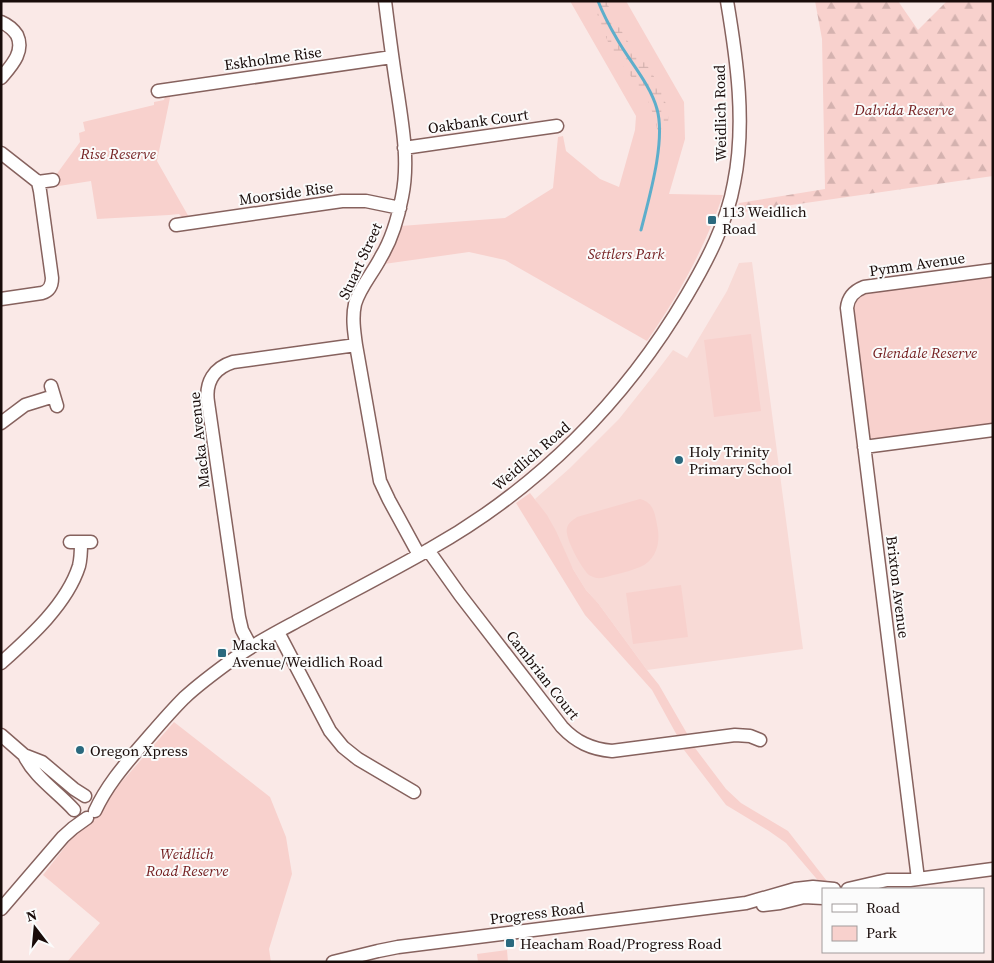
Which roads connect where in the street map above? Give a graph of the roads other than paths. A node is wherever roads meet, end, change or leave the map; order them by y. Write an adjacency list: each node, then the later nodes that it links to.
1 (385, 1): 4 (street, Stuart Street)
2 (727, 1): 23 (street, Weidlich Road)
3 (1, 22): 5 (street)
4 (392, 57): 6 (street, Eskholme Rise); 8 (street, Stuart Street)
5 (1, 78)
6 (158, 91)
7 (557, 127): 8 (street, Oakbank Court)
8 (404, 148): 12 (street, Stuart Street)
9 (1, 153): 11 (street)
10 (53, 180): 11 (street)
11 (38, 182): 15 (street)
12 (400, 208): 13 (street, Moorside Rise); 17 (street, Stuart Street)
13 (176, 225)
14 (993, 270): 16 (street, Pymm Avenue)
15 (1, 299)
16 (849, 299): 21 (street, Brixton Avenue)
17 (356, 345): 23 (street, Stuart Street); 25 (street, Macka Avenue)
18 (54, 396): 19 (street)
19 (1, 422)
20 (993, 430): 21 (street)
21 (864, 447): 37 (street, Brixton Avenue)
22 (81, 543): 26 (street)
23 (423, 553): 24 (street, Weidlich Road); 28 (street, Cambrian Court)
24 (278, 632): 25 (street, Weidlich Road); 31 (street)
25 (251, 647): 30 (street, Weidlich Road)
26 (1, 663)
27 (1, 735): 29 (street)
28 (760, 740)
29 (24, 755): 32 (street); 33 (street)
30 (114, 777): 32 (street, Weidlich Road); 34 (street, Weidlich Road)
31 (414, 792)
32 (85, 796): 33 (street); 34 (street)
33 (74, 810): 34 (street); 35 (street, Weidlich Road)
34 (91, 814): 35 (street, Weidlich Road)
35 (62, 837): 43 (street, Weidlich Road)
36 (993, 869): 37 (street)
37 (914, 879): 39 (street); 40 (street)
38 (824, 888): 42 (street, Progress Road)
39 (852, 888)
40 (885, 888)
41 (822, 898): 42 (street, Progress Road)
42 (746, 903): 44 (street, Progress Road)
43 (1, 908)
44 (333, 962)

